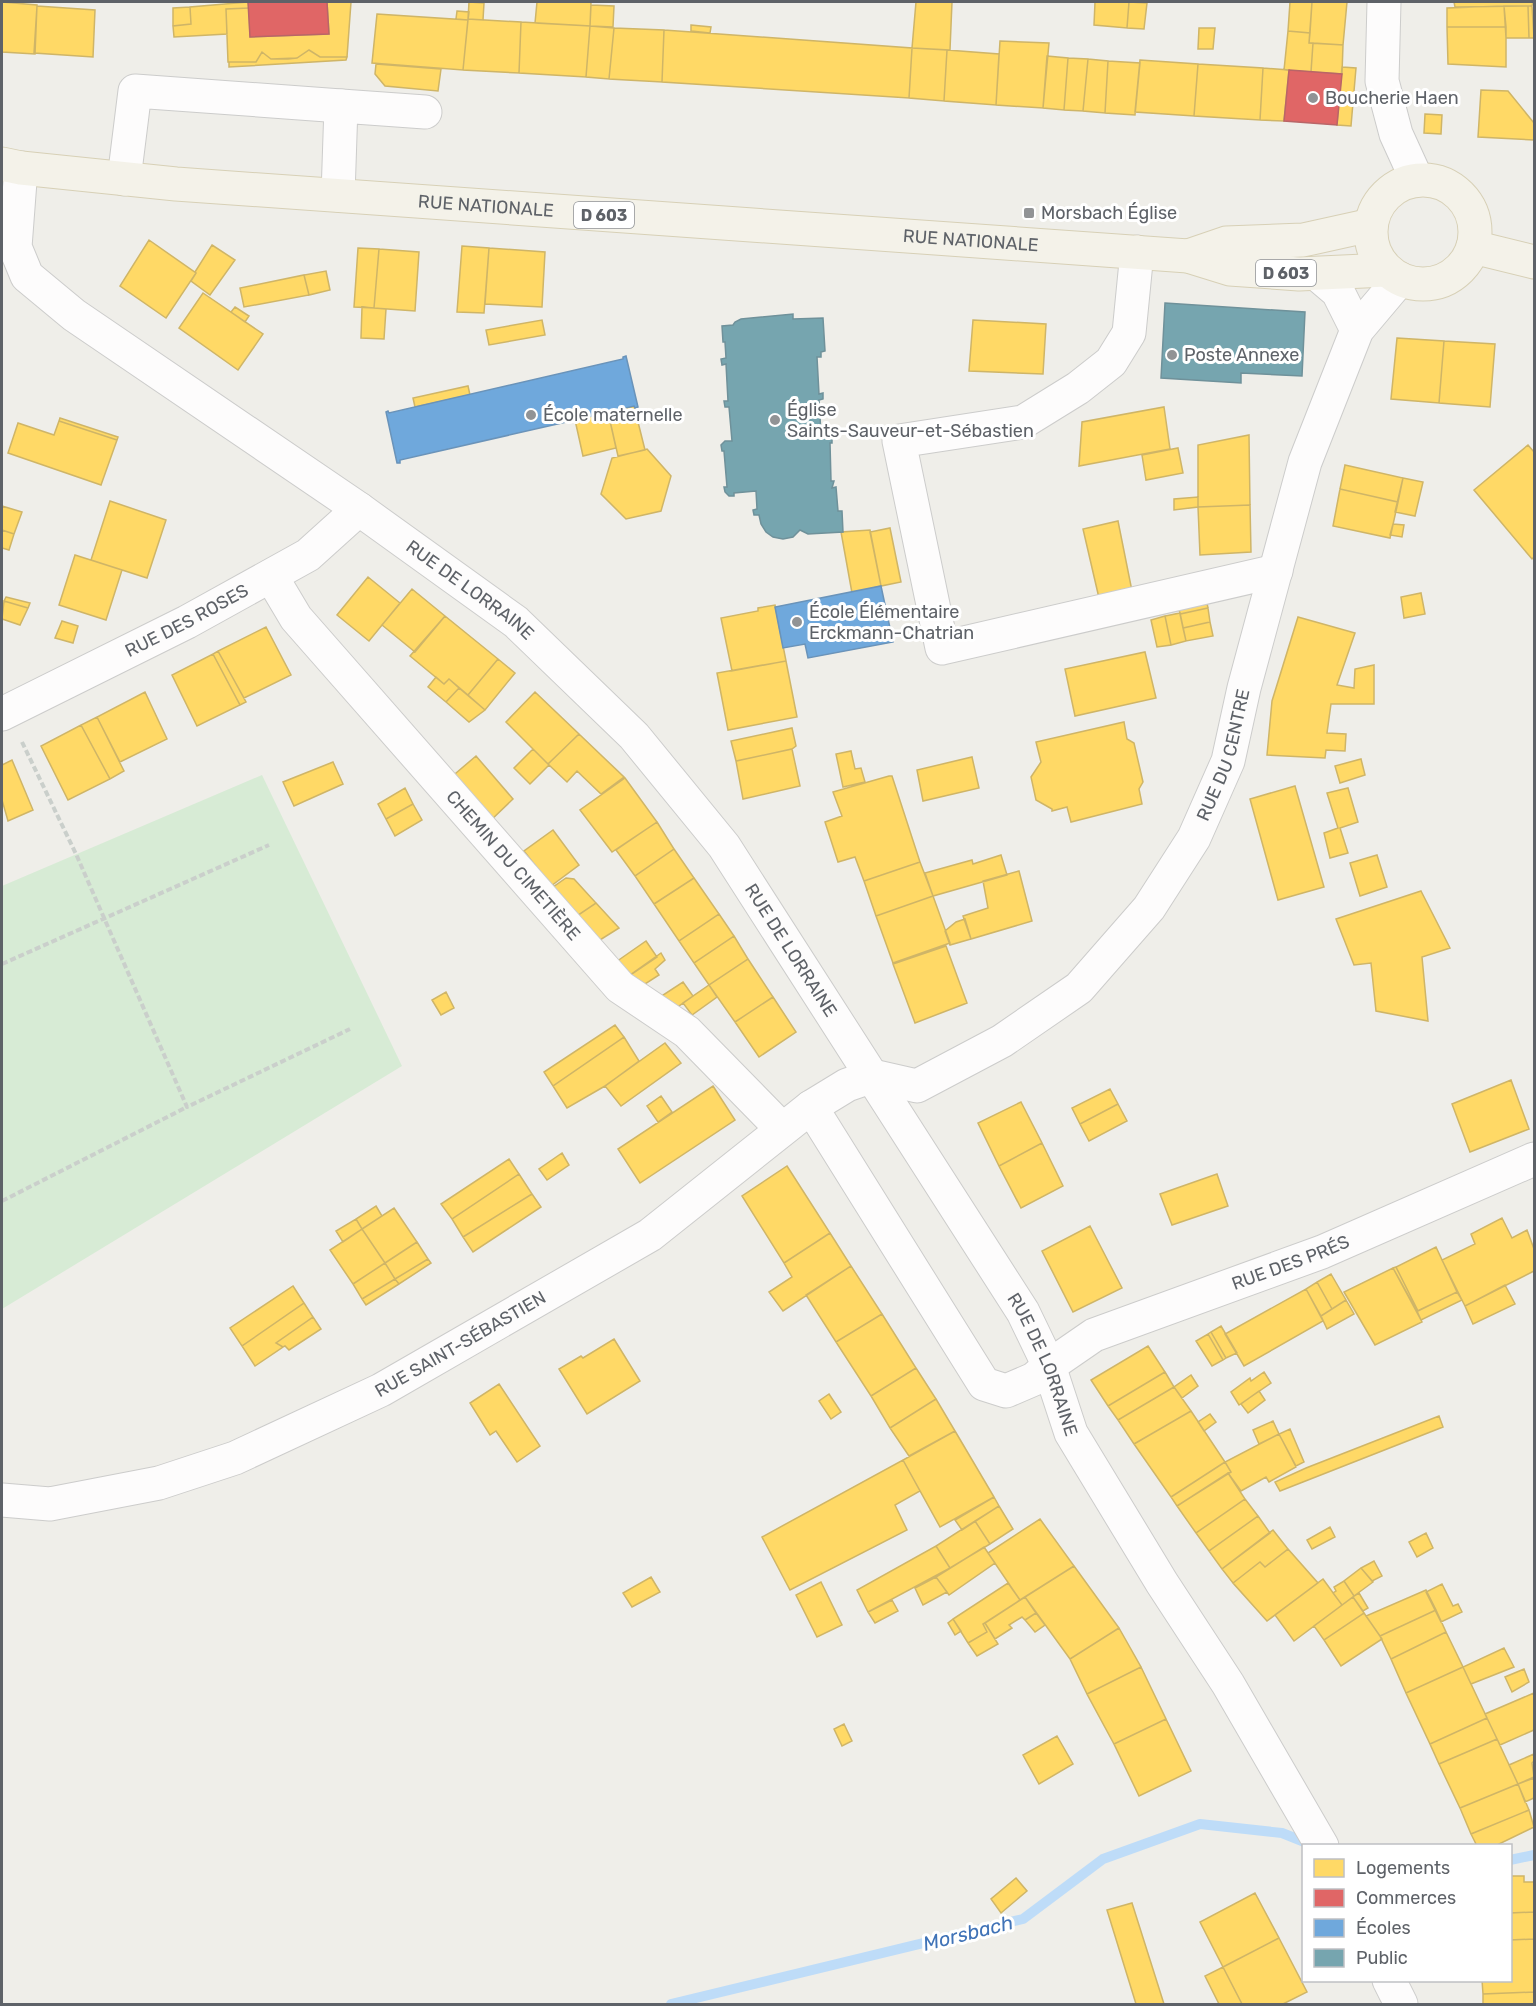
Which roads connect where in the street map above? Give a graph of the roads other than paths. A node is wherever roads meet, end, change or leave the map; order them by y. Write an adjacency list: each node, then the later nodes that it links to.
1 (1384, 2): 6 (street)
2 (341, 106): 3 (street); 5 (street); 7 (street)
3 (425, 112)
4 (11, 166): 5 (main road, RUE NATIONALE / D 603); 12 (street, RUE DE LORRAINE)
5 (124, 179): 7 (main road, RUE NATIONALE / D 603)
6 (1417, 180): 8 (main road); 9 (main road)
7 (338, 195): 10 (main road, RUE NATIONALE / D 603)
8 (1371, 225): 11 (main road, RUE NATIONALE / D 603); 15 (main road)
9 (1473, 247): 13 (main road); 15 (main road)
10 (1137, 252): 11 (main road, RUE NATIONALE / D 603); 18 (street)
11 (1188, 256): 14 (main road, RUE NATIONALE / D 603)
12 (11, 262): 17 (street, RUE DE LORRAINE)
13 (1534, 262)
14 (1318, 274): 15 (main road, RUE NATIONALE / D 603); 16 (street)
15 (1393, 274): 16 (street, RUE DU CENTRE)
16 (1357, 330): 18 (street, RUE DU CENTRE)
17 (359, 509): 19 (street, RUE DES ROSES); 21 (street, RUE DE LORRAINE)
18 (1276, 572): 21 (street, RUE DU CENTRE)
19 (271, 576): 20 (street, RUE DES ROSES); 23 (street, CHEMIN DU CIMETIÈRE)
20 (4, 712)
21 (873, 1076): 22 (street, RUE SAINT-SÉBASTIEN); 25 (street, RUE DE LORRAINE)
22 (811, 1107): 23 (street, RUE SAINT-SÉBASTIEN); 25 (street, RUE DES PRÉS)
23 (782, 1129): 26 (street, RUE SAINT-SÉBASTIEN)
24 (1534, 1159): 25 (street, RUE DES PRÉS)
25 (1049, 1366): 27 (street, RUE DE LORRAINE)
26 (2, 1500)
27 (1317, 1836)
28 (1390, 1982): 29 (street)
29 (1401, 2004)

